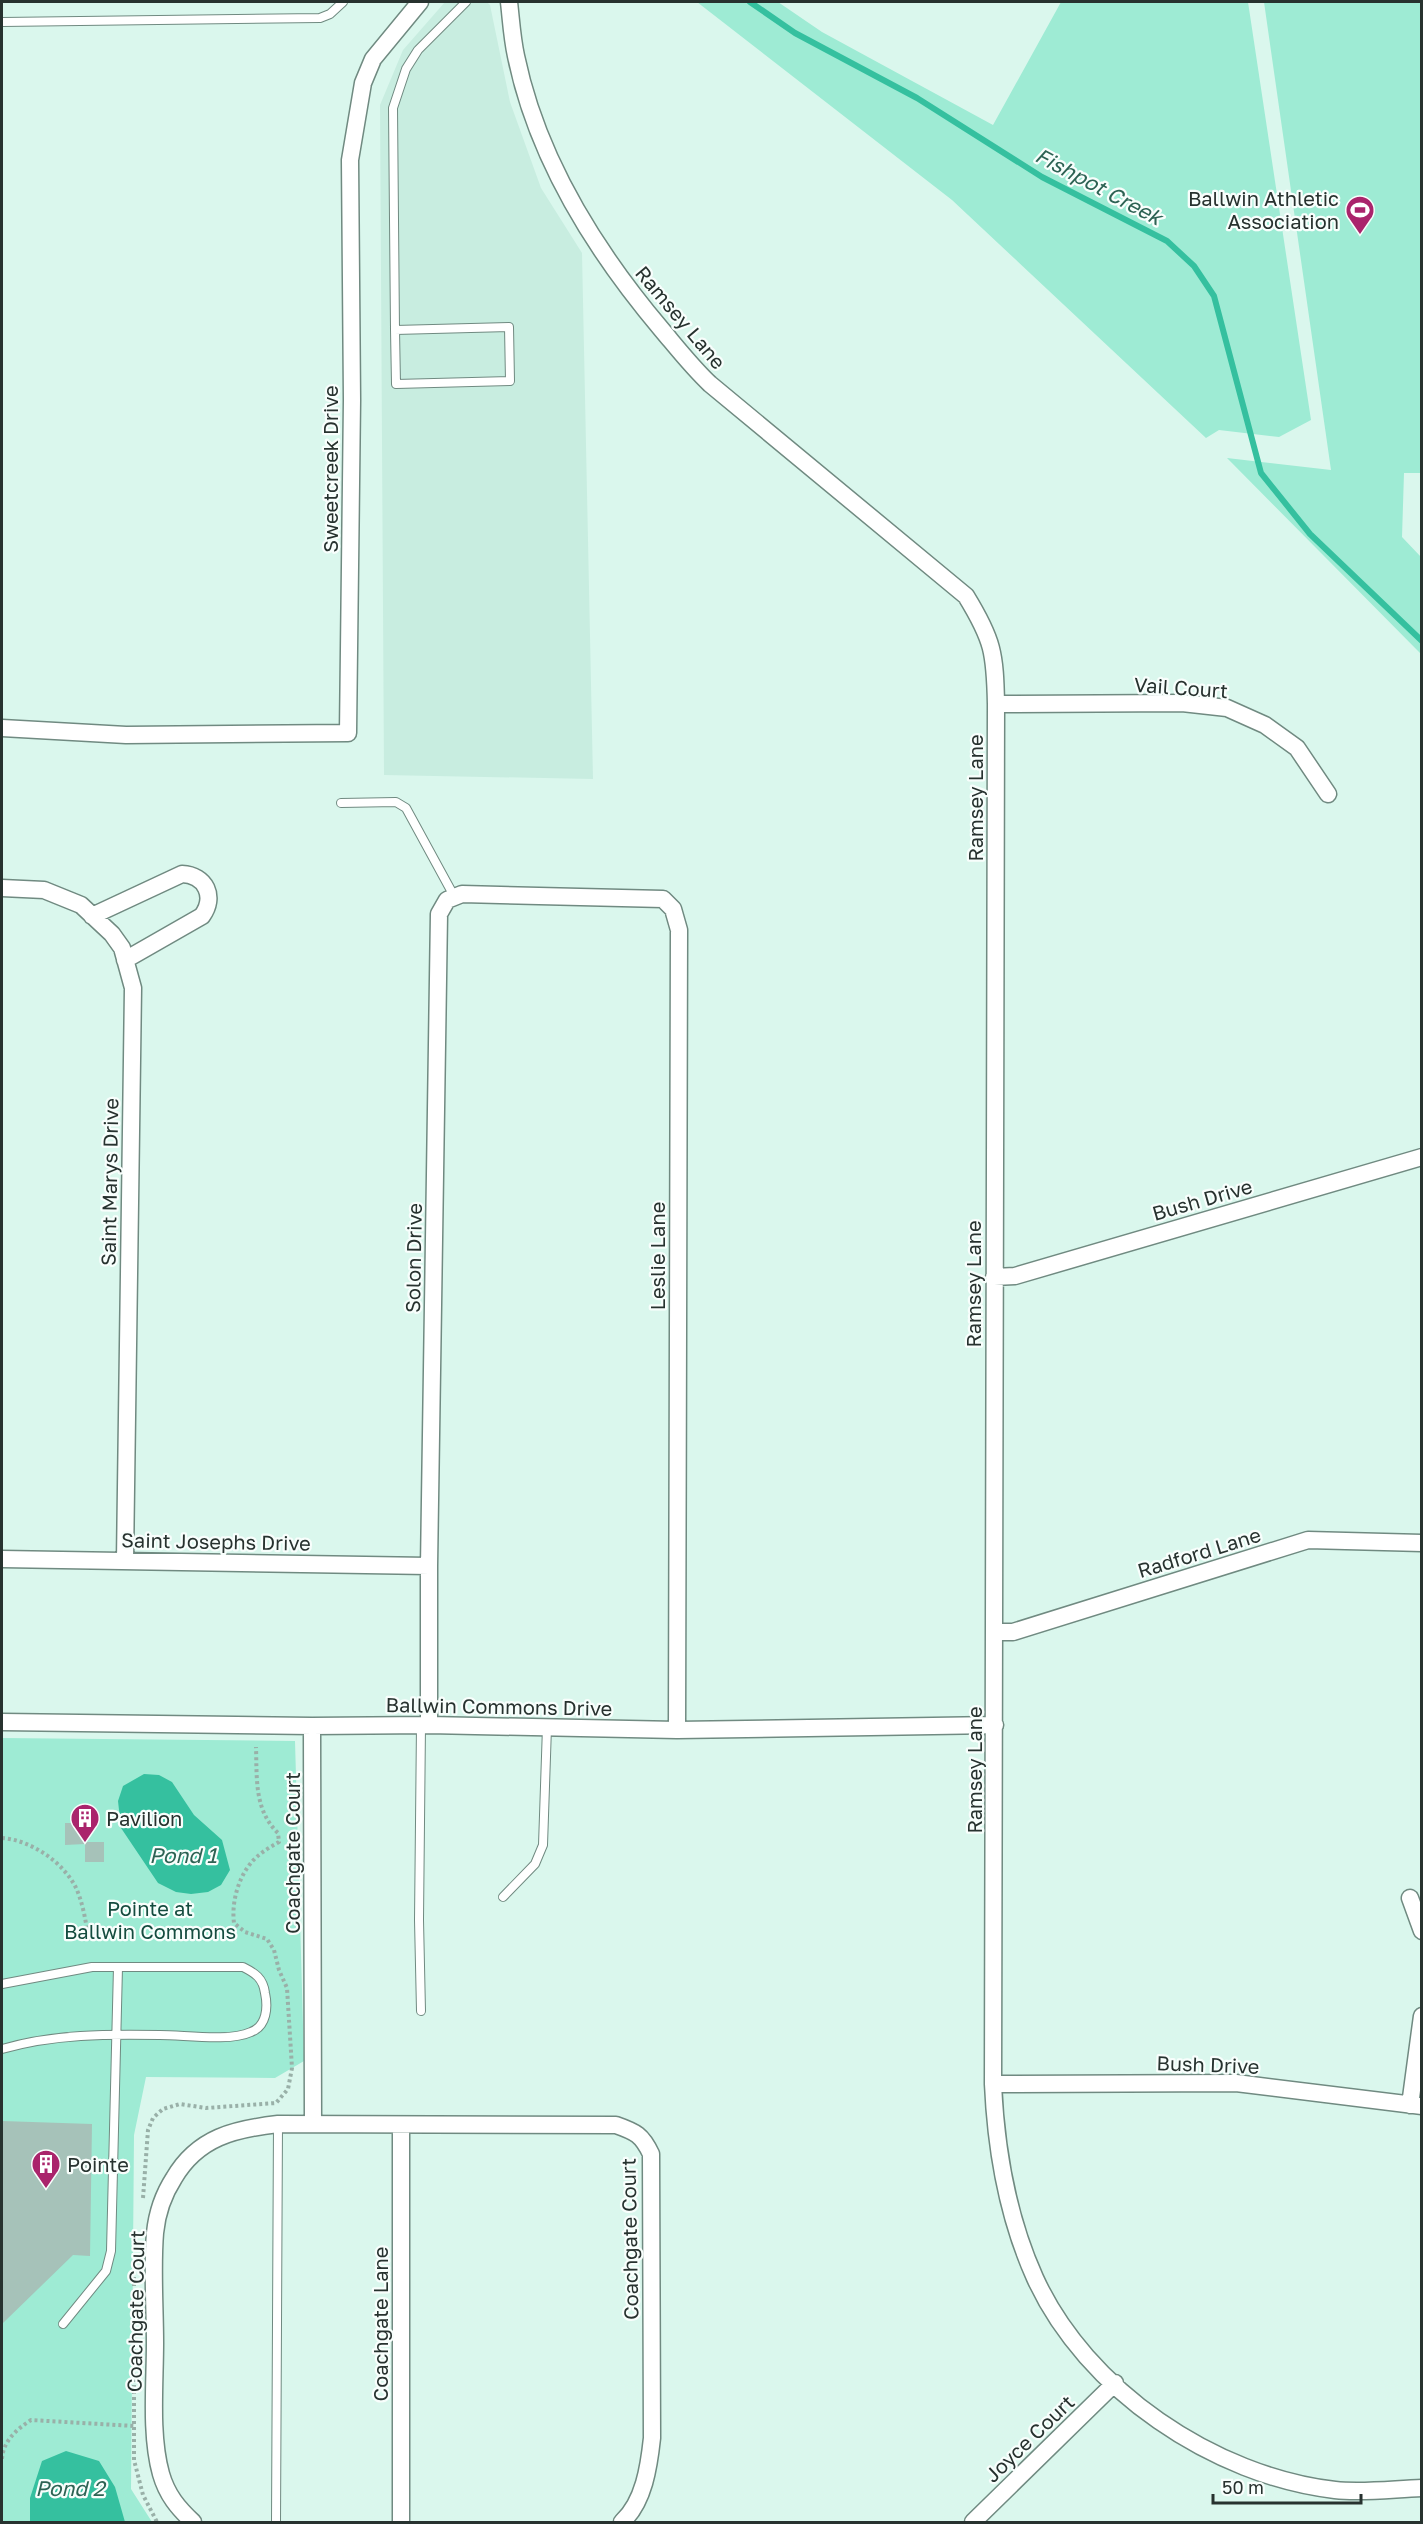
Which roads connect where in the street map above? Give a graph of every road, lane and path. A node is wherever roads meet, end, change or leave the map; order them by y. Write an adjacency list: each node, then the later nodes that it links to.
1 (343, 2): 5 (lane)
2 (420, 2): 8 (street, Sweetcreek Drive)
3 (466, 2): 6 (lane)
4 (510, 2): 7 (street, Ramsey Lane)
5 (2, 22)
6 (395, 330): 6 (lane)
7 (996, 704): 9 (street, Vail Court); 16 (street, Ramsey Lane)
8 (2, 728)
9 (1328, 794)
10 (341, 803): 12 (lane)
11 (2, 888): 13 (street, Saint Marys Drive)
12 (454, 896): 20 (street, Solon Drive); 27 (street, Leslie Lane)
13 (92, 916): 14 (street, Saint Marys Drive); 14 (street)
14 (125, 960): 19 (street, Saint Marys Drive)
15 (1422, 1157): 16 (street, Bush Drive)
16 (994, 1277): 21 (street, Ramsey Lane)
17 (1422, 1543): 21 (street, Radford Lane)
18 (2, 1559): 19 (street, Saint Josephs Drive)
19 (125, 1560): 20 (street, Saint Josephs Drive)
20 (429, 1566): 23 (street, Solon Drive)
21 (994, 1632): 24 (street, Ramsey Lane)
22 (2, 1722): 25 (street, Ballwin Commons Drive)
23 (425, 1725): 25 (street, Ballwin Commons Drive); 26 (street, Ballwin Commons Drive); 36 (lane)
24 (995, 1725): 27 (street, Ballwin Commons Drive); 40 (street, Ramsey Lane)
25 (312, 1726): 43 (street, Coachgate Court)
26 (547, 1727): 27 (street, Ballwin Commons Drive); 30 (lane)
27 (677, 1730)
28 (256, 1747): 45 (path)
29 (2, 1838): 33 (path)
30 (503, 1897)
31 (1410, 1898): 32 (street)
32 (1422, 1931)
33 (89, 1941)
34 (118, 1967): 35 (lane); 38 (lane); 38 (lane)
35 (2, 1984)
36 (421, 2011)
37 (1422, 2016): 41 (street)
38 (118, 2034): 39 (lane); 47 (lane)
39 (2, 2049)
40 (993, 2084): 41 (street, Bush Drive); 48 (street, Ramsey Lane)
41 (1416, 2106)
42 (278, 2124): 43 (street, Coachgate Court); 53 (street, Coachgate Court); 54 (lane)
43 (313, 2124): 44 (street, Coachgate Court)
44 (402, 2125): 55 (street, Coachgate Lane); 56 (street, Coachgate Court)
45 (142, 2204)
46 (134, 2270): 49 (path)
47 (63, 2324)
48 (1115, 2383): 51 (street, Ramsey Lane); 57 (street, Joyce Court)
49 (134, 2426): 50 (path); 52 (path)
50 (2, 2459)
51 (1422, 2488)
52 (157, 2523)
53 (193, 2523)
54 (276, 2523)
55 (401, 2523)
56 (622, 2523)
57 (973, 2523)

